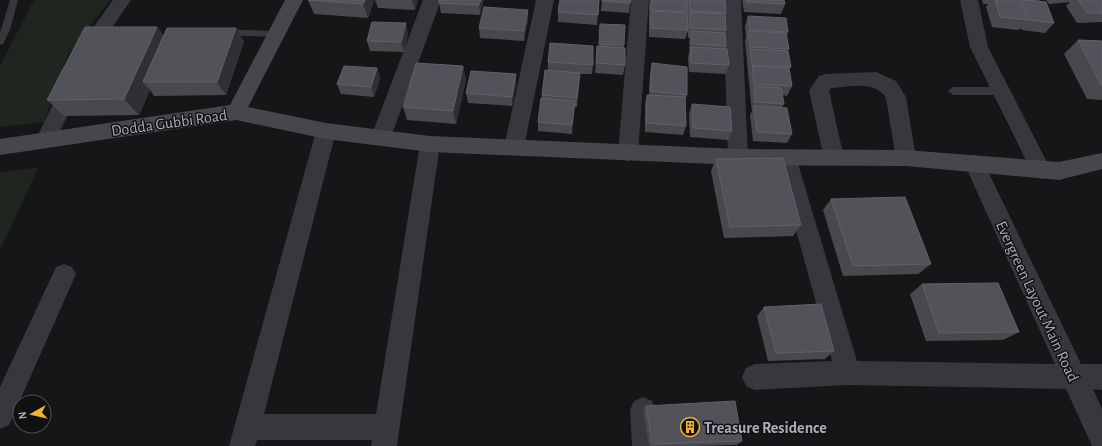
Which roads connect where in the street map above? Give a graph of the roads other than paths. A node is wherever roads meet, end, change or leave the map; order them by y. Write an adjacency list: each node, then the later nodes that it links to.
1 (14, 0): 11 (lane)
2 (122, 0): 17 (street)
3 (294, 0): 10 (street, Dodda Gubbi Road)
4 (432, 0): 16 (street)
5 (545, 0): 20 (street)
6 (640, 0): 21 (street)
7 (732, 0): 22 (street)
8 (969, 0): 13 (street)
9 (210, 32): 10 (lane)
10 (277, 34): 14 (street, Dodda Gubbi Road)
11 (0, 42)
12 (953, 91): 13 (lane)
13 (1001, 91): 28 (street)
14 (236, 112): 15 (street); 17 (street, Dodda Gubbi Road)
15 (326, 131): 16 (street); 36 (street)
16 (380, 137): 18 (street)
17 (46, 139): 19 (street, Dodda Gubbi Road)
18 (430, 144): 20 (street); 37 (street)
19 (0, 146)
20 (514, 147): 21 (street)
21 (628, 153): 22 (street)
22 (738, 157): 23 (street)
23 (786, 157): 24 (street); 30 (street)
24 (834, 158): 25 (street); 25 (street)
25 (906, 158): 27 (street)
26 (1102, 161): 28 (street)
27 (974, 163): 28 (street); 31 (street, Evergreen Layout Main Road)
28 (1041, 170)
29 (64, 274): 35 (street)
30 (848, 373): 31 (street); 33 (street)
31 (1073, 376): 32 (street); 38 (street, Evergreen Layout Main Road)
32 (1102, 376)
33 (755, 377)
34 (644, 410): 39 (street)
35 (0, 416)
36 (245, 437): 37 (street)
37 (385, 437)
38 (1102, 438)
39 (645, 446)

